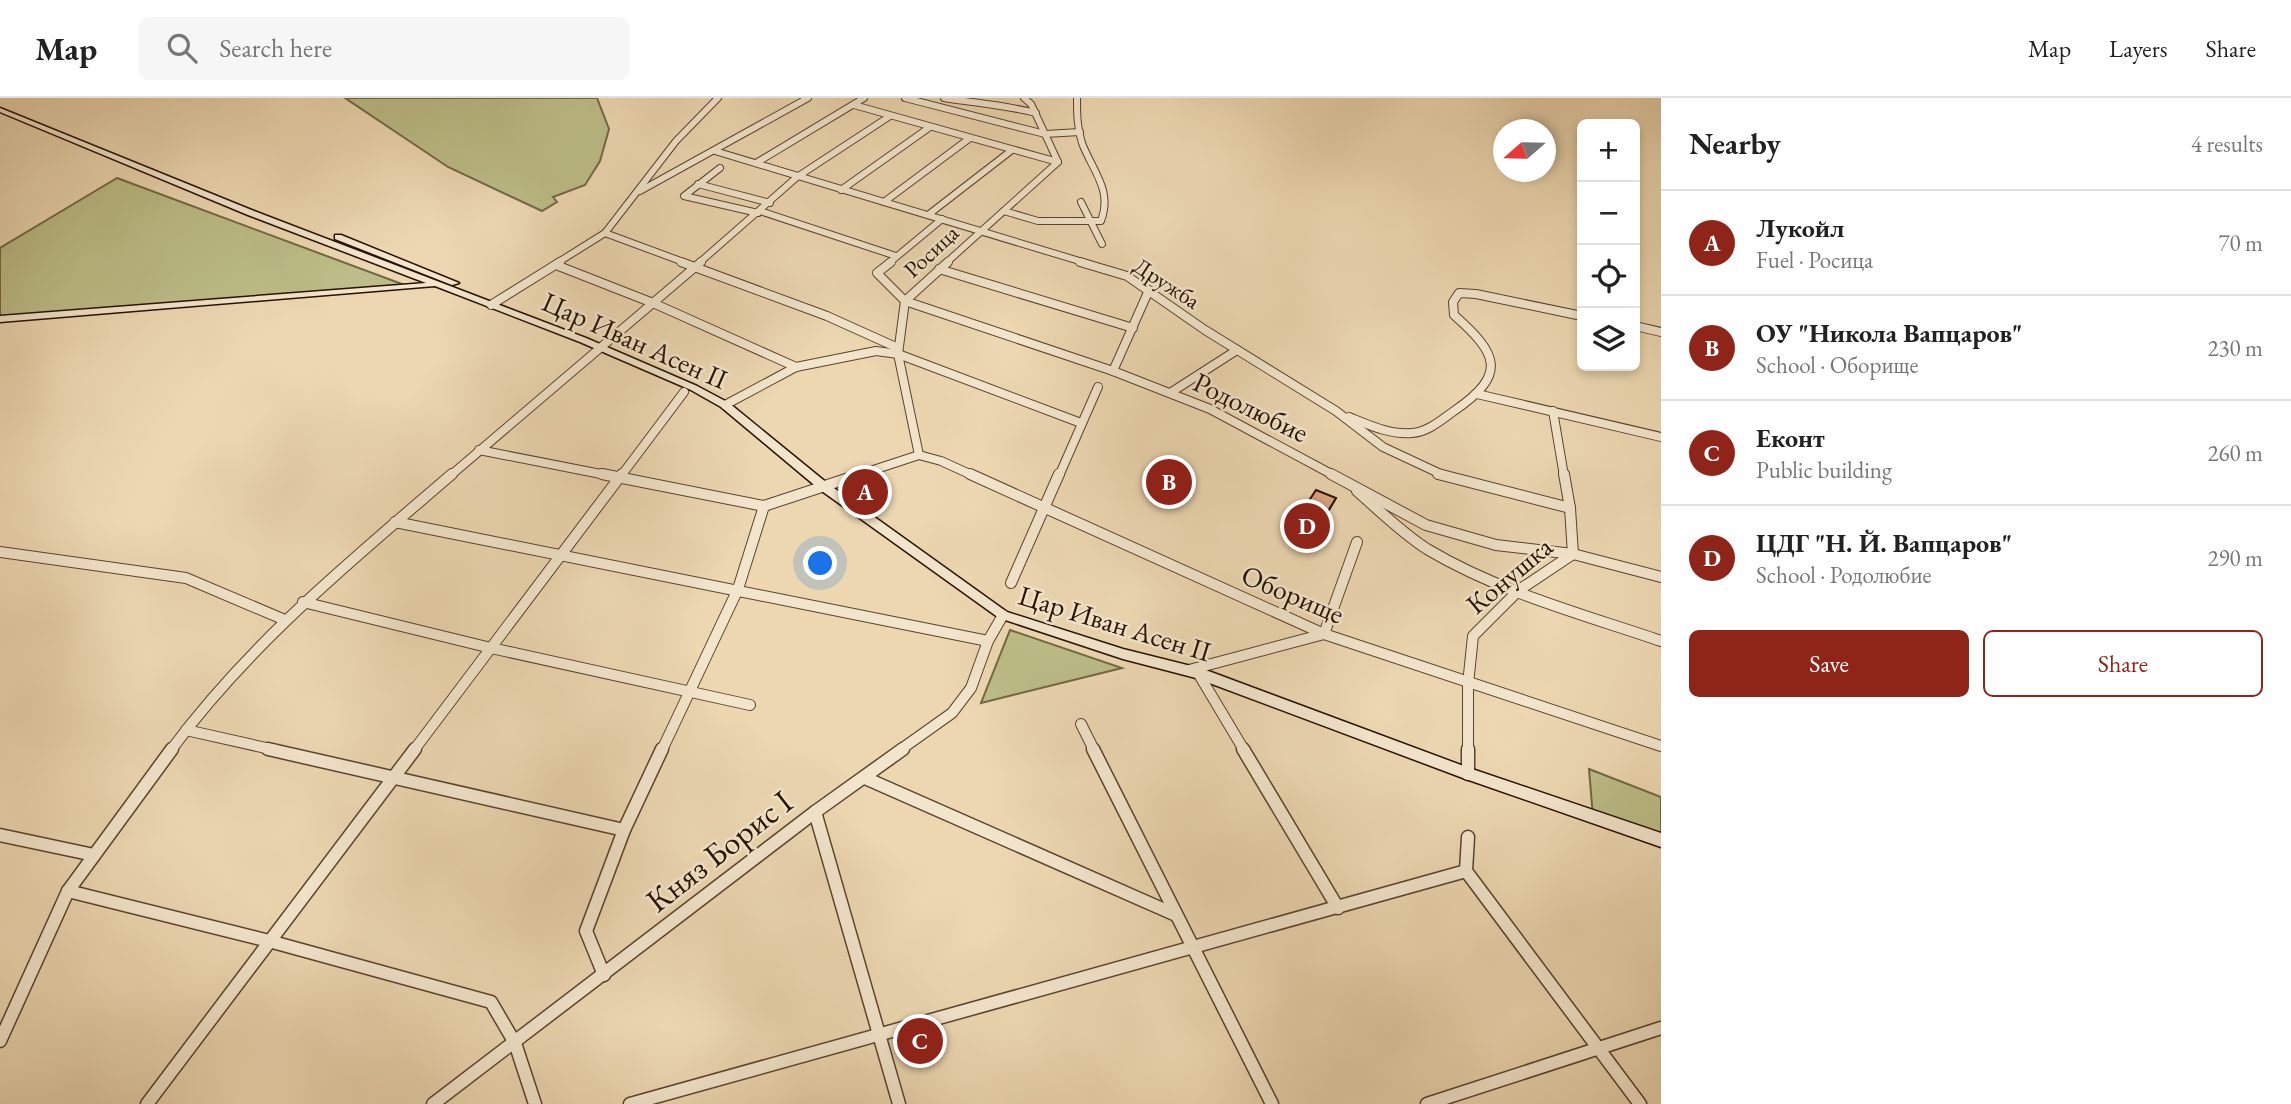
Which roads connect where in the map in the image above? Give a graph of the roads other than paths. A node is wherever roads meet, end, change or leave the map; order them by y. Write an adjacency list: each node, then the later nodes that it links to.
1 (718, 98): 27 (street)
2 (808, 98): 20 (street)
3 (864, 98): 10 (street)
4 (905, 98): 16 (street)
5 (944, 98): 12 (street)
6 (1024, 98): 8 (street)
7 (1077, 98): 15 (street)
8 (1032, 101): 12 (street)
9 (0, 104): 18 (street)
10 (854, 105): 13 (street); 22 (street)
11 (0, 110): 18 (street)
12 (1036, 113): 16 (street)
13 (890, 116): 14 (street); 24 (street)
14 (930, 127): 17 (street); 26 (street)
15 (1080, 132): 16 (street); 35 (street)
16 (1045, 134): 21 (street)
17 (970, 138): 19 (street); 29 (street)
18 (75, 139): 43 (street, Цар Иван Асен II); 44 (street, Цар Иван Асен II)
19 (1012, 150): 21 (street); 33 (street)
20 (715, 151): 22 (street, Дружба); 27 (street)
21 (1058, 162): 31 (street, Росица)
22 (756, 163): 24 (street, Дружба)
23 (719, 169): 25 (street)
24 (797, 177): 26 (street, Дружба); 28 (street)
25 (698, 184): 28 (street); 32 (street)
26 (841, 190): 29 (street, Дружба)
27 (636, 193): 37 (street)
28 (770, 202): 32 (street)
29 (884, 202): 33 (street, Дружба)
30 (1080, 202): 35 (street)
31 (1004, 211): 35 (street); 36 (street, Росица)
32 (759, 212): 39 (street); 41 (street)
33 (928, 215): 34 (street, Дружба)
34 (942, 219): 36 (street, Дружба); 39 (street)
35 (1089, 222): 38 (street)
36 (981, 231): 42 (street, Росица); 45 (street, Дружба)
37 (605, 233): 40 (street); 41 (street)
38 (1102, 244)
39 (896, 256): 46 (street)
40 (556, 265): 47 (street); 48 (street)
41 (693, 268): 47 (street); 56 (street)
42 (939, 269): 46 (street, Росица); 52 (street)
43 (456, 283): 44 (street); 48 (street, Цар Иван Асен II)
44 (438, 285): 48 (street, Цар Иван Асен II); 50 (street)
45 (1149, 290): 52 (street); 55 (street, Дружба)
46 (905, 301): 56 (street, Росица); 58 (street, Родолюбие)
47 (653, 303): 54 (street); 57 (street)
48 (491, 305): 54 (street, Цар Иван Асен II)
49 (1577, 315): 62 (street)
50 (0, 319)
51 (1640, 327): 53 (street)
52 (1133, 328): 58 (street)
53 (1661, 332)
54 (600, 347): 63 (street, Цар Иван Асен II); 68 (street)
55 (1237, 350): 61 (street); 64 (street, Дружба)
56 (898, 351): 57 (street); 66 (street); 69 (street, Росица)
57 (796, 367): 63 (street)
58 (1113, 371): 61 (street, Родолюбие)
59 (1098, 387): 66 (street)
60 (684, 392): 70 (street)
61 (1170, 393): 71 (street, Родолюбие)
62 (1477, 394): 64 (street); 65 (street)
63 (725, 404): 72 (street, Цар Иван Асен II)
64 (1336, 411): 75 (street, Дружба)
65 (1553, 411): 67 (street); 75 (street, Конушка)
66 (1081, 423): 74 (street)
67 (1661, 437)
68 (479, 450): 70 (street); 76 (street)
69 (919, 455): 72 (street); 74 (street, Оборище)
70 (619, 476): 73 (street); 80 (street)
71 (1343, 479): 79 (street, Родолюбие); 84 (street)
72 (823, 486): 73 (street); 86 (street, Цар Иван Асен II)
73 (764, 506): 83 (street)
74 (1043, 508): 82 (street); 88 (street, Оборище)
75 (1570, 508): 79 (street, Конушка)
76 (395, 522): 80 (street); 85 (street)
77 (1357, 542): 88 (street)
78 (0, 552): 87 (street)
79 (1573, 554): 81 (street, Родолюбие); 84 (street, Конушка)
80 (562, 557): 83 (street); 91 (street)
81 (1661, 577)
82 (1011, 583)
83 (738, 589): 89 (street); 94 (street)
84 (1519, 590): 90 (street); 93 (street, Конушка)
85 (303, 602): 87 (street); 91 (street)
86 (1003, 615): 89 (street, Княз Борис I); 92 (street, Цар Иван Асен II)
87 (285, 620): 97 (street)
88 (1324, 634): 92 (street); 93 (street, Оборище)
89 (988, 641): 101 (street, Княз Борис I)
90 (1661, 641)
91 (491, 648): 94 (street); 100 (street)
92 (1194, 672): 99 (street, Цар Иван Асен II); 110 (street)
93 (1468, 684): 98 (street, Оборище); 99 (street, Конушка)
94 (691, 692): 95 (street); 103 (street)
95 (750, 705)
96 (1082, 724): 111 (street)
97 (186, 730): 100 (street); 107 (street)
98 (1661, 746)
99 (1468, 774): 106 (street, Цар Иван Асен II)
100 (393, 778): 103 (street); 112 (street)
101 (865, 778): 102 (street, Княз Борис I); 111 (street)
102 (815, 811): 114 (street, Княз Борис I); 117 (street)
103 (624, 830): 114 (street)
104 (0, 835): 107 (street)
105 (1468, 837): 108 (street)
106 (1661, 840)
107 (94, 855): 109 (street)
108 (1466, 871): 110 (street); 119 (street)
109 (68, 891): 112 (street); 116 (street)
110 (1338, 908): 113 (street)
111 (1176, 915): 113 (street)
112 (269, 942): 118 (street); 120 (street)
113 (1194, 949): 117 (street); 125 (street)
114 (604, 975): 118 (street, Княз Борис I)
115 (1661, 1028): 119 (street)
116 (2, 1032)
117 (879, 1034): 123 (street); 124 (street)
118 (515, 1043): 121 (street, Княз Борис I); 122 (street)
119 (1600, 1049): 126 (street); 127 (street)
120 (147, 1104)
121 (433, 1104)
122 (535, 1104)
123 (630, 1104)
124 (899, 1104)
125 (1272, 1104)
126 (1427, 1104)
127 (1640, 1104)

